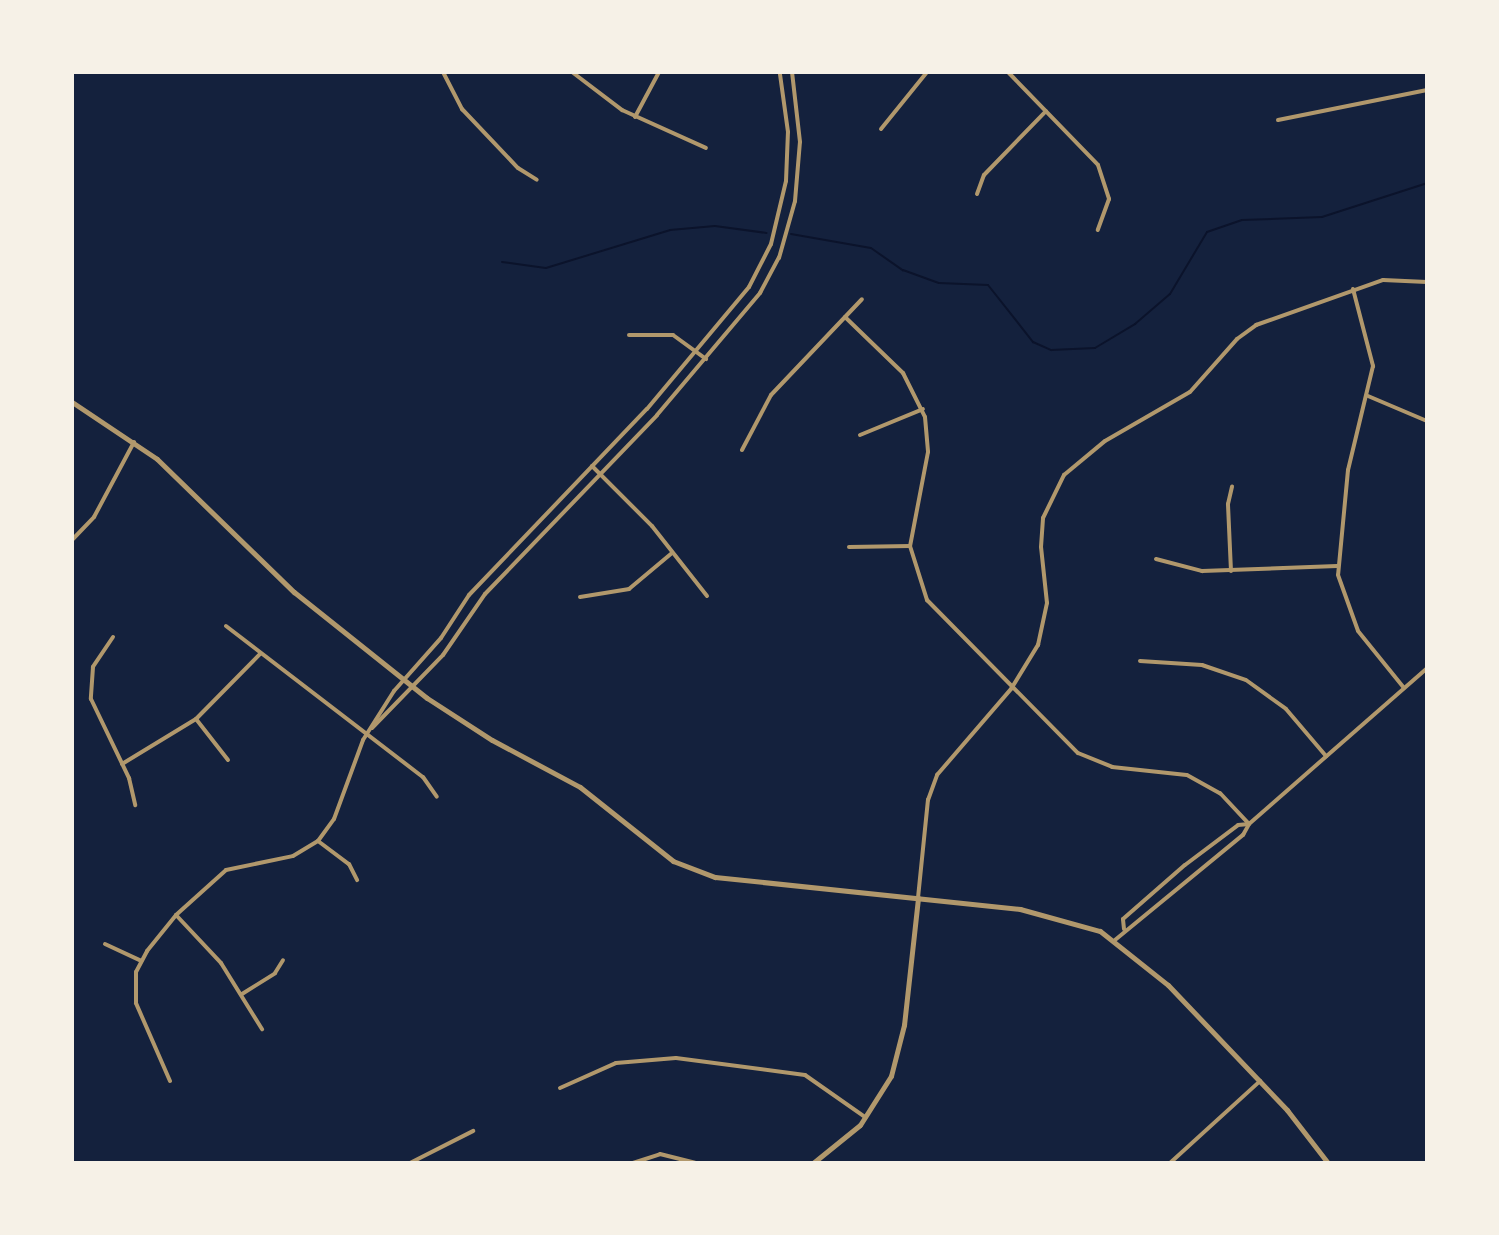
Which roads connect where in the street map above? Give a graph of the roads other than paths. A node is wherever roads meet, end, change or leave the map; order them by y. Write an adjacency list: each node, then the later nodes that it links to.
1 (443, 72): 15 (street)
2 (572, 72): 11 (street)
3 (659, 72): 11 (street)
4 (713, 72): 8 (street)
5 (791, 72): 8 (street); 24 (street)
6 (927, 72): 13 (street)
7 (1008, 72): 10 (street)
8 (780, 74): 23 (street)
9 (1427, 90): 12 (street)
10 (1046, 111): 16 (street); 17 (street)
11 (635, 117): 14 (street)
12 (1278, 120)
13 (881, 129)
14 (706, 148)
15 (537, 180)
16 (977, 194)
17 (1098, 230)
18 (1427, 282): 19 (street)
19 (1353, 289): 25 (street); 52 (street)
20 (862, 299): 21 (street)
21 (845, 317): 27 (street); 31 (street)
22 (629, 335): 23 (street)
23 (697, 352): 24 (street); 32 (street)
24 (706, 359): 33 (street)
25 (1368, 396): 28 (street); 40 (street)
26 (72, 402): 30 (street)
27 (923, 409): 29 (street); 36 (street)
28 (1427, 421)
29 (860, 435)
30 (134, 442): 35 (street); 49 (street)
31 (742, 450)
32 (592, 465): 33 (street); 49 (street)
33 (601, 474): 38 (street); 50 (street)
34 (1232, 486): 41 (street)
35 (72, 540)
36 (910, 546): 37 (street); 52 (street)
37 (849, 547)
38 (672, 553): 42 (street); 43 (street)
39 (1156, 559): 41 (street)
40 (1337, 566): 41 (street); 51 (street)
41 (1231, 571)
42 (707, 596)
43 (580, 597)
44 (226, 626): 46 (street)
45 (113, 637): 57 (street)
46 (260, 654): 53 (street); 54 (street)
47 (1140, 661): 55 (street)
48 (1427, 668): 51 (street)
49 (403, 679): 50 (street); 54 (street)
50 (413, 687): 54 (street); 63 (street)
51 (1404, 688): 55 (street)
52 (1011, 689): 60 (street); 63 (street)
53 (196, 719): 56 (street); 57 (street)
54 (368, 732): 58 (street); 61 (street)
55 (1326, 756): 60 (street)
56 (228, 760)
57 (122, 764): 59 (street)
58 (437, 797)
59 (135, 805)
60 (1249, 824): 65 (street); 65 (street)
61 (318, 841): 62 (street); 64 (street)
62 (357, 880)
63 (918, 898): 66 (street); 75 (street)
64 (176, 915): 69 (street); 70 (street)
65 (1124, 929): 66 (street)
66 (1115, 940): 73 (street)
67 (105, 944): 69 (street)
68 (283, 960): 70 (street)
69 (141, 961): 72 (street)
70 (242, 994): 71 (street)
71 (262, 1029)
72 (170, 1081)
73 (1260, 1081): 81 (street); 82 (street)
74 (560, 1088): 75 (street)
75 (866, 1118): 80 (street)
76 (473, 1131): 77 (street)
77 (410, 1163)
78 (633, 1163): 79 (street)
79 (695, 1163)
80 (813, 1163)
81 (1170, 1163)
82 (1328, 1163)

